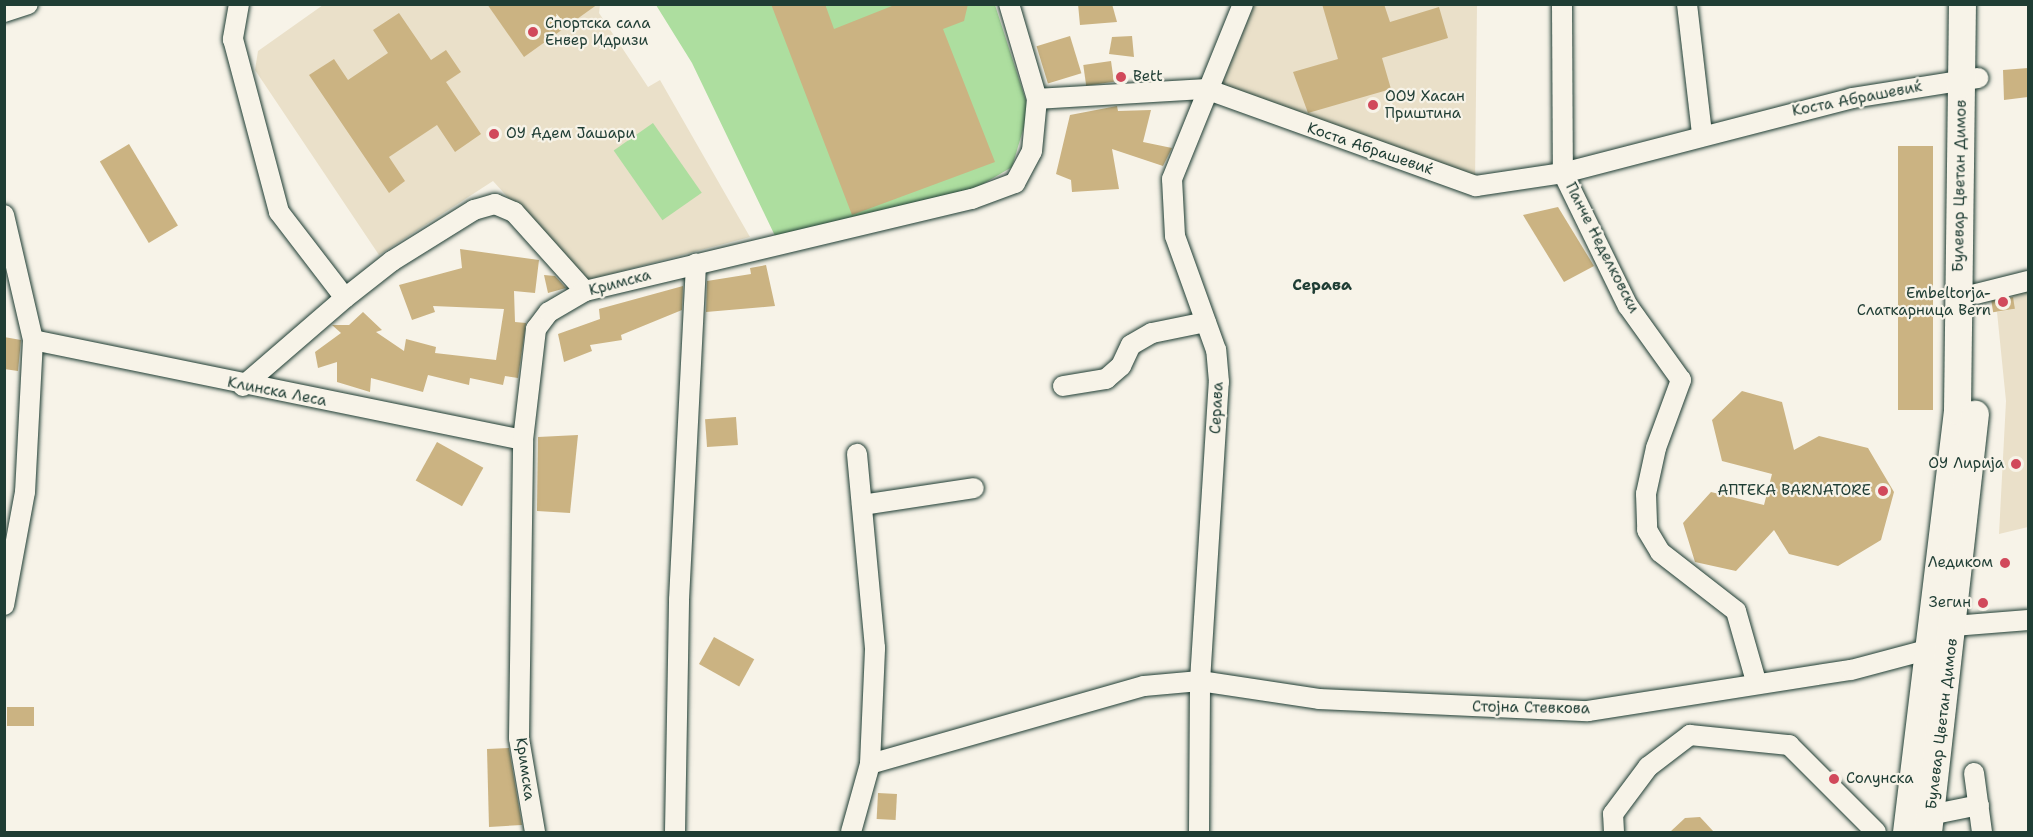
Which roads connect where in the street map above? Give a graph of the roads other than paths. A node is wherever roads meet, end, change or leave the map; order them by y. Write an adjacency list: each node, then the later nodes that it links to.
1 (28, 4): 9 (street)
2 (239, 4): 20 (street)
3 (1010, 4): 12 (street)
4 (1243, 4): 11 (street, Серава)
5 (1562, 4): 14 (street, Панче Неделковски)
6 (1688, 4): 13 (street)
7 (1962, 4): 10 (street, Булевар Цветан Димов)
8 (1979, 4): 10 (street, Булевар Цветан Димов)
9 (4, 12)
10 (1970, 79): 13 (street, Коста Абрашевиќ); 19 (street, Булевар Цветан Димов); 32 (street, Булевар Цветан Димов)
11 (1206, 89): 12 (street, Коста Абрашевиќ); 14 (street, Коста Абрашевиќ); 21 (street, Серава)
12 (1037, 99): 16 (street, Кримска)
13 (1702, 134): 14 (street, Коста Абрашевиќ)
14 (1563, 173): 34 (street, Панче Неделковски)
15 (4, 215): 22 (street)
16 (696, 263): 18 (street, Кримска); 40 (street)
17 (2028, 282): 19 (street)
18 (585, 291): 20 (street); 25 (street, Кримска)
19 (1976, 294): 31 (street, Булевар Цветан Димов)
20 (345, 298): 23 (street)
21 (1206, 322): 24 (street); 33 (street, Серава)
22 (33, 340): 23 (street, Клинска Леса); 29 (street)
23 (243, 386): 25 (street, Клинска Леса)
24 (1063, 386)
25 (523, 440): 39 (street, Кримска)
26 (856, 454): 28 (street)
27 (974, 488): 28 (street)
28 (862, 505): 35 (street)
29 (4, 605)
30 (2028, 620): 31 (street)
31 (1954, 626): 38 (street, Булевар Цветан Димов)
32 (1930, 649): 34 (street, Стојна Стевкова); 45 (street, Булевар Цветан Димов)
33 (1200, 681): 34 (street, Стојна Стевкова); 35 (street, Стојна Стевкова); 42 (street, Серава)
34 (1756, 681)
35 (870, 764): 41 (street)
36 (1974, 773): 37 (street)
37 (1978, 805): 38 (street); 46 (street)
38 (1929, 824)
39 (535, 832)
40 (675, 832)
41 (851, 832)
42 (1199, 832)
43 (1614, 832): 44 (street)
44 (1876, 832)
45 (1906, 832)
46 (1982, 832)

